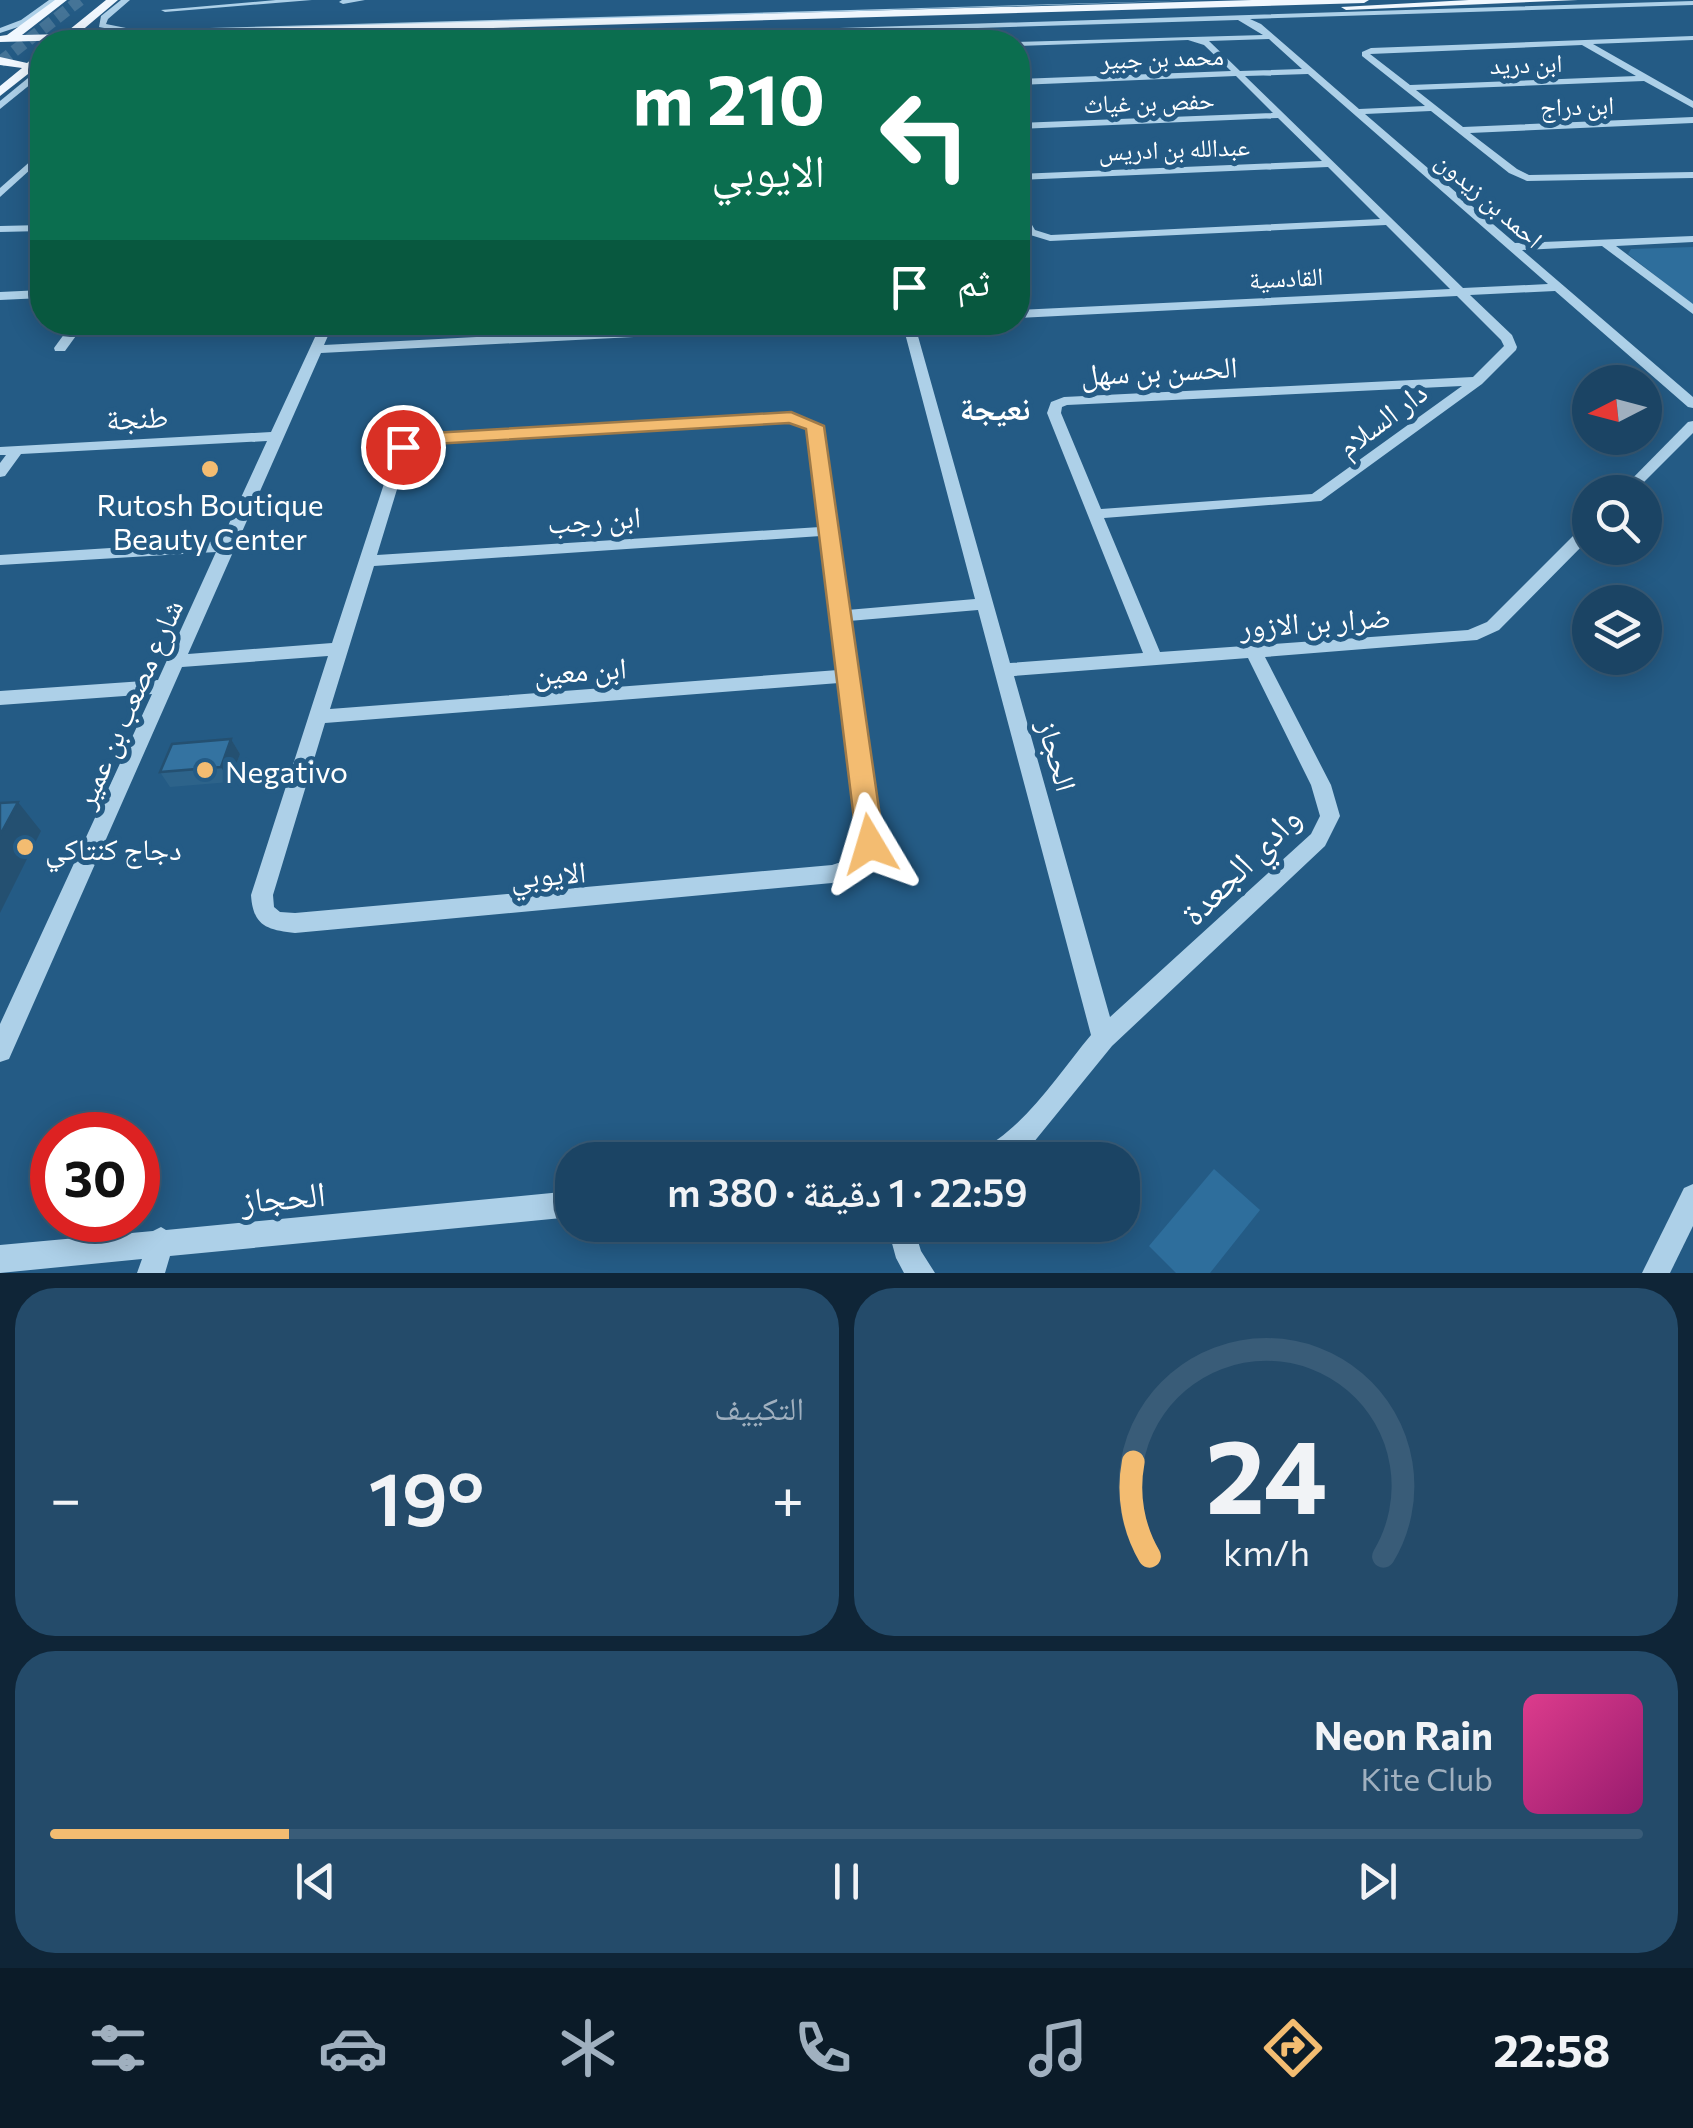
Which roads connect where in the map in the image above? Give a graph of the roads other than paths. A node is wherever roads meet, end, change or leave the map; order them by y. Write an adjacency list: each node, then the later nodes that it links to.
1 (54, 0): 47 (street)
2 (62, 0): 30 (main road)
3 (72, 0): 31 (main road)
4 (113, 0): 27 (main road)
5 (126, 0): 35 (street)
6 (308, 0): 17 (street)
7 (362, 0): 11 (street)
8 (1201, 0): 14 (street)
9 (1364, 0): 19 (main road)
10 (1571, 0): 18 (main road); 40 (main road)
11 (343, 1): 22 (street)
12 (1098, 1): 13 (street); 14 (street)
13 (1002, 2): 21 (street)
14 (1124, 2): 19 (main road)
15 (1693, 3): 18 (street)
16 (665, 5): 20 (street); 21 (street)
17 (165, 10)
18 (1386, 11): 23 (street)
19 (880, 15): 26 (main road)
20 (654, 16): 21 (street); 24 (street)
21 (678, 16)
22 (344, 17): 24 (street); 25 (street)
23 (1258, 21): 28 (street); 43 (street, احمد بن زيدون)
24 (368, 24): 25 (street); 29 (main road)
25 (323, 25): 36 (street); 37 (street)
26 (563, 25): 29 (main road); 39 (main road)
27 (81, 26): 32 (main road); 33 (main road); 34 (main road)
28 (840, 28): 41 (street); 42 (street)
29 (405, 29): 38 (main road)
30 (45, 30)
31 (49, 30)
32 (64, 30)
33 (76, 30)
34 (94, 30)
35 (126, 30)
36 (189, 30)
37 (300, 30)
38 (367, 30)
39 (530, 30)
40 (695, 30)
41 (811, 30)
42 (837, 30)
43 (1269, 37): 44 (street); 55 (street, احمد بن زيدون)
44 (1200, 39): 48 (street); 56 (street, دار السلام)
45 (1691, 39): 46 (street)
46 (1584, 42): 57 (street); 60 (street)
47 (1, 43): 49 (main road); 50 (main road)
48 (1030, 44)
49 (30, 46)
50 (30, 46)
51 (30, 55): 54 (main road)
52 (30, 57): 63 (street)
53 (0, 61): 54 (main road)
54 (21, 67): 58 (main road); 61 (main road)
55 (1308, 71): 56 (street, محمد بن جبير); 65 (street, احمد بن زيدون)
56 (1240, 74): 59 (street, محمد بن جبير); 66 (street, دار السلام)
57 (1646, 78): 60 (street, ابن دريد); 62 (street)
58 (0, 80)
59 (1030, 82)
60 (1408, 88): 64 (street)
61 (0, 92)
62 (1693, 105)
63 (0, 106)
64 (1434, 108): 65 (street); 69 (street)
65 (1354, 112): 81 (street, احمد بن زيدون)
66 (1282, 116): 68 (street, حفص بن غياث); 70 (street, دار السلام)
67 (1693, 120): 69 (street, ابن دراج)
68 (1030, 126)
69 (1463, 130): 72 (street)
70 (1332, 164): 73 (street, عبدالله بن ادريس); 75 (street, دار السلام)
71 (29, 167): 74 (street)
72 (1693, 175)
73 (1030, 177)
74 (0, 194)
75 (1390, 222): 78 (street); 83 (street, دار السلام)
76 (30, 229): 77 (street)
77 (0, 230)
78 (1030, 230)
79 (1693, 238): 80 (street)
80 (1606, 242): 81 (street); 86 (street)
81 (1512, 247): 82 (street, احمد بن زيدون)
82 (1557, 286): 83 (street, القادسية); 95 (street, احمد بن زيدون)
83 (1460, 291): 87 (street, القادسية); 94 (street, دار السلام)
84 (30, 295): 85 (street)
85 (0, 296)
86 (1693, 310)
87 (1030, 313)
88 (70, 335): 92 (street)
89 (322, 335): 93 (street, شارع مصعب بن عمير)
90 (591, 335): 93 (street)
91 (911, 335): 108 (street, الحجاز)
92 (60, 348)
93 (316, 349): 97 (street, شارع مصعب بن عمير)
94 (1477, 381): 102 (street, دار السلام); 102 (street, الحسن بن سهل)
95 (1693, 404)
96 (1693, 425): 101 (street)
97 (278, 436): 98 (street, طنجة); 104 (street, شارع مصعب بن عمير)
98 (17, 450): 99 (street, طنجة); 100 (street)
99 (0, 452)
100 (0, 473)
101 (1643, 475)
102 (1096, 514): 112 (street, الحسن بن سهل)
103 (828, 531): 107 (street, ابن رجب); 107 (street, الايوبي); 109 (street, الايوبي)
104 (227, 546): 106 (street); 113 (street, شارع مصعب بن عمير)
105 (1572, 546): 111 (street, ضرار بن الازور)
106 (0, 560)
107 (365, 561): 110 (street, الايوبي)
108 (983, 604): 109 (street); 114 (street, الحجاز)
109 (840, 616): 115 (street, الايوبي)
110 (337, 650): 113 (street); 118 (street, الايوبي)
111 (1254, 653): 112 (street, ضرار بن الازور); 119 (street, وادي الجعدة)
112 (1153, 657): 114 (street, ضرار بن الازور)
113 (176, 660): 116 (street, شارع مصعب بن عمير)
114 (1002, 670): 119 (street, الحجاز)
115 (848, 676): 118 (street, ابن معين); 118 (street, الايوبي)
116 (164, 686): 117 (street); 120 (street, شارع مصعب بن عمير)
117 (0, 698)
118 (316, 718)
119 (1104, 1038): 121 (street)
120 (0, 1051)
121 (1015, 1142)
122 (1693, 1197): 129 (street)
123 (555, 1206): 124 (street, الحجاز)
124 (161, 1241): 126 (street, الحجاز); 127 (street)
125 (905, 1242): 128 (street)
126 (0, 1258)
127 (151, 1273)
128 (921, 1273)
129 (1656, 1273)

